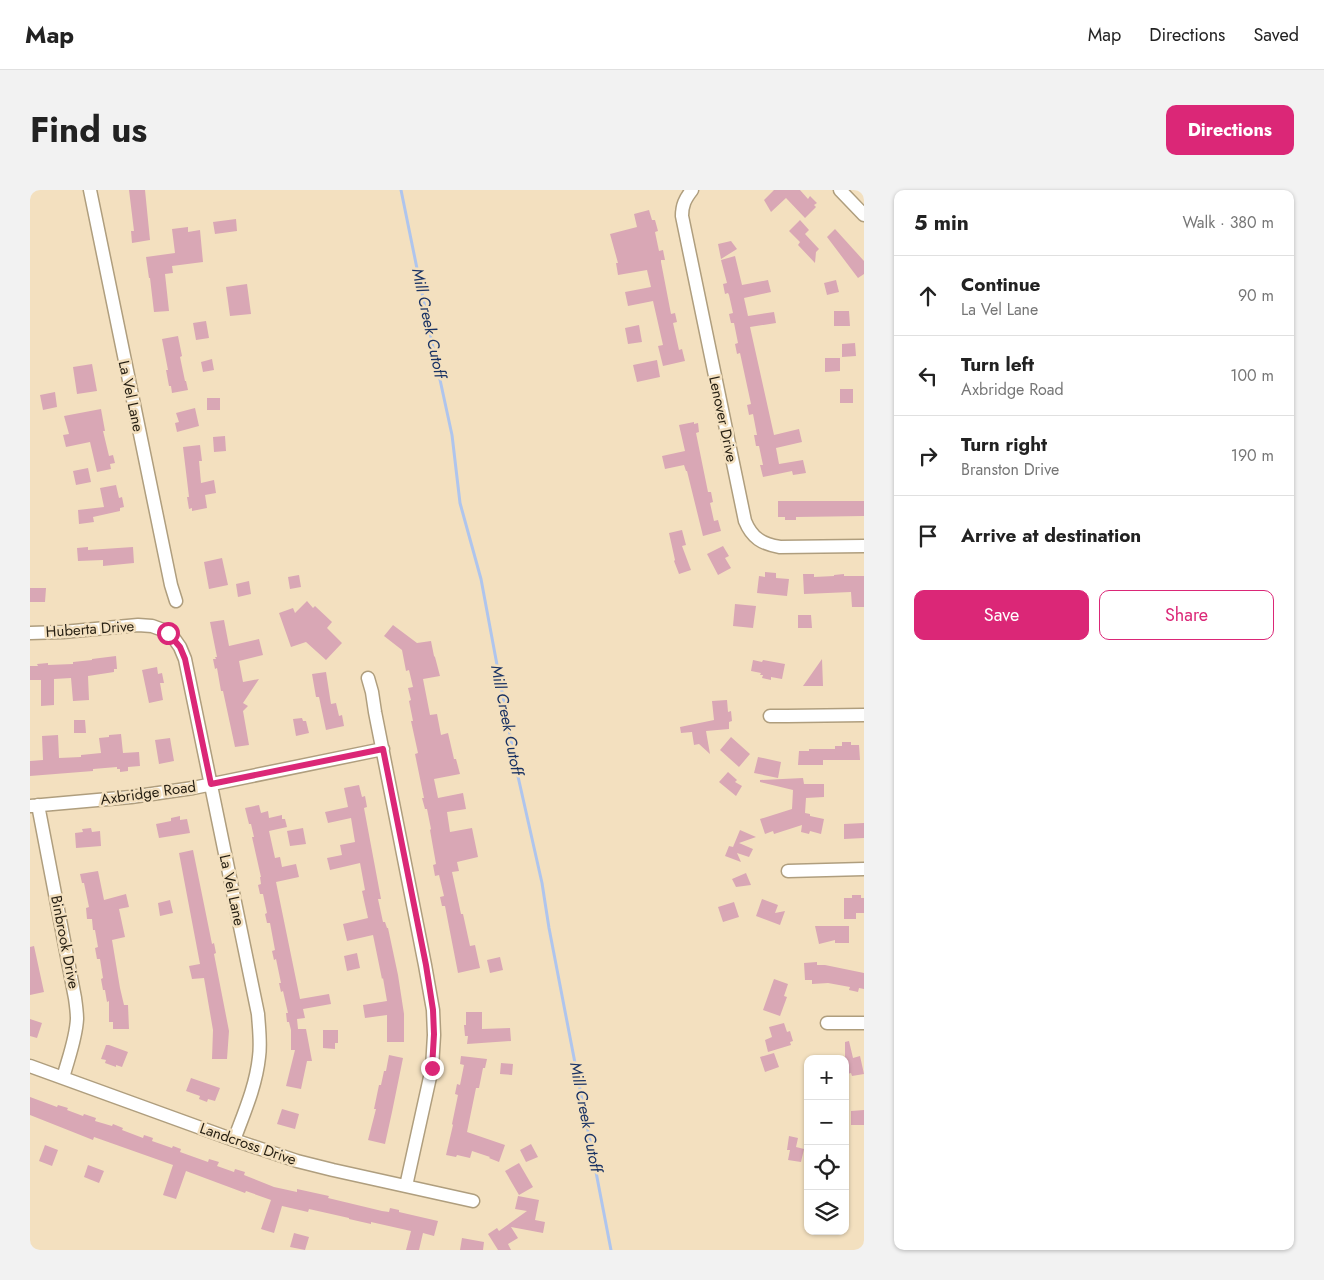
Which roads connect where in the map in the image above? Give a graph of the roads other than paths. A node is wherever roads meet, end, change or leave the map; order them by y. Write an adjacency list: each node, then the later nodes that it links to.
1 (90, 190): 6 (street, La Vel Lane)
2 (692, 190): 5 (street, Lenover Drive)
3 (844, 191): 4 (street)
4 (864, 216)
5 (864, 546)
6 (176, 600)
7 (30, 633): 8 (street, Huberta Drive)
8 (175, 641): 13 (street, La Vel Lane)
9 (368, 678): 12 (street)
10 (864, 715): 11 (street)
11 (770, 716)
12 (383, 749): 13 (street, Axbridge Road); 22 (street)
13 (211, 784): 14 (street, Axbridge Road); 21 (street, La Vel Lane)
14 (34, 805): 20 (street, Binbrook Drive)
15 (864, 869): 16 (street)
16 (788, 871)
17 (827, 1022): 18 (street)
18 (864, 1023)
19 (30, 1066): 20 (street, Landcross Drive)
20 (63, 1078): 21 (street, Landcross Drive)
21 (234, 1140): 22 (street, Landcross Drive)
22 (406, 1186): 23 (street, Landcross Drive)
23 (473, 1201)

